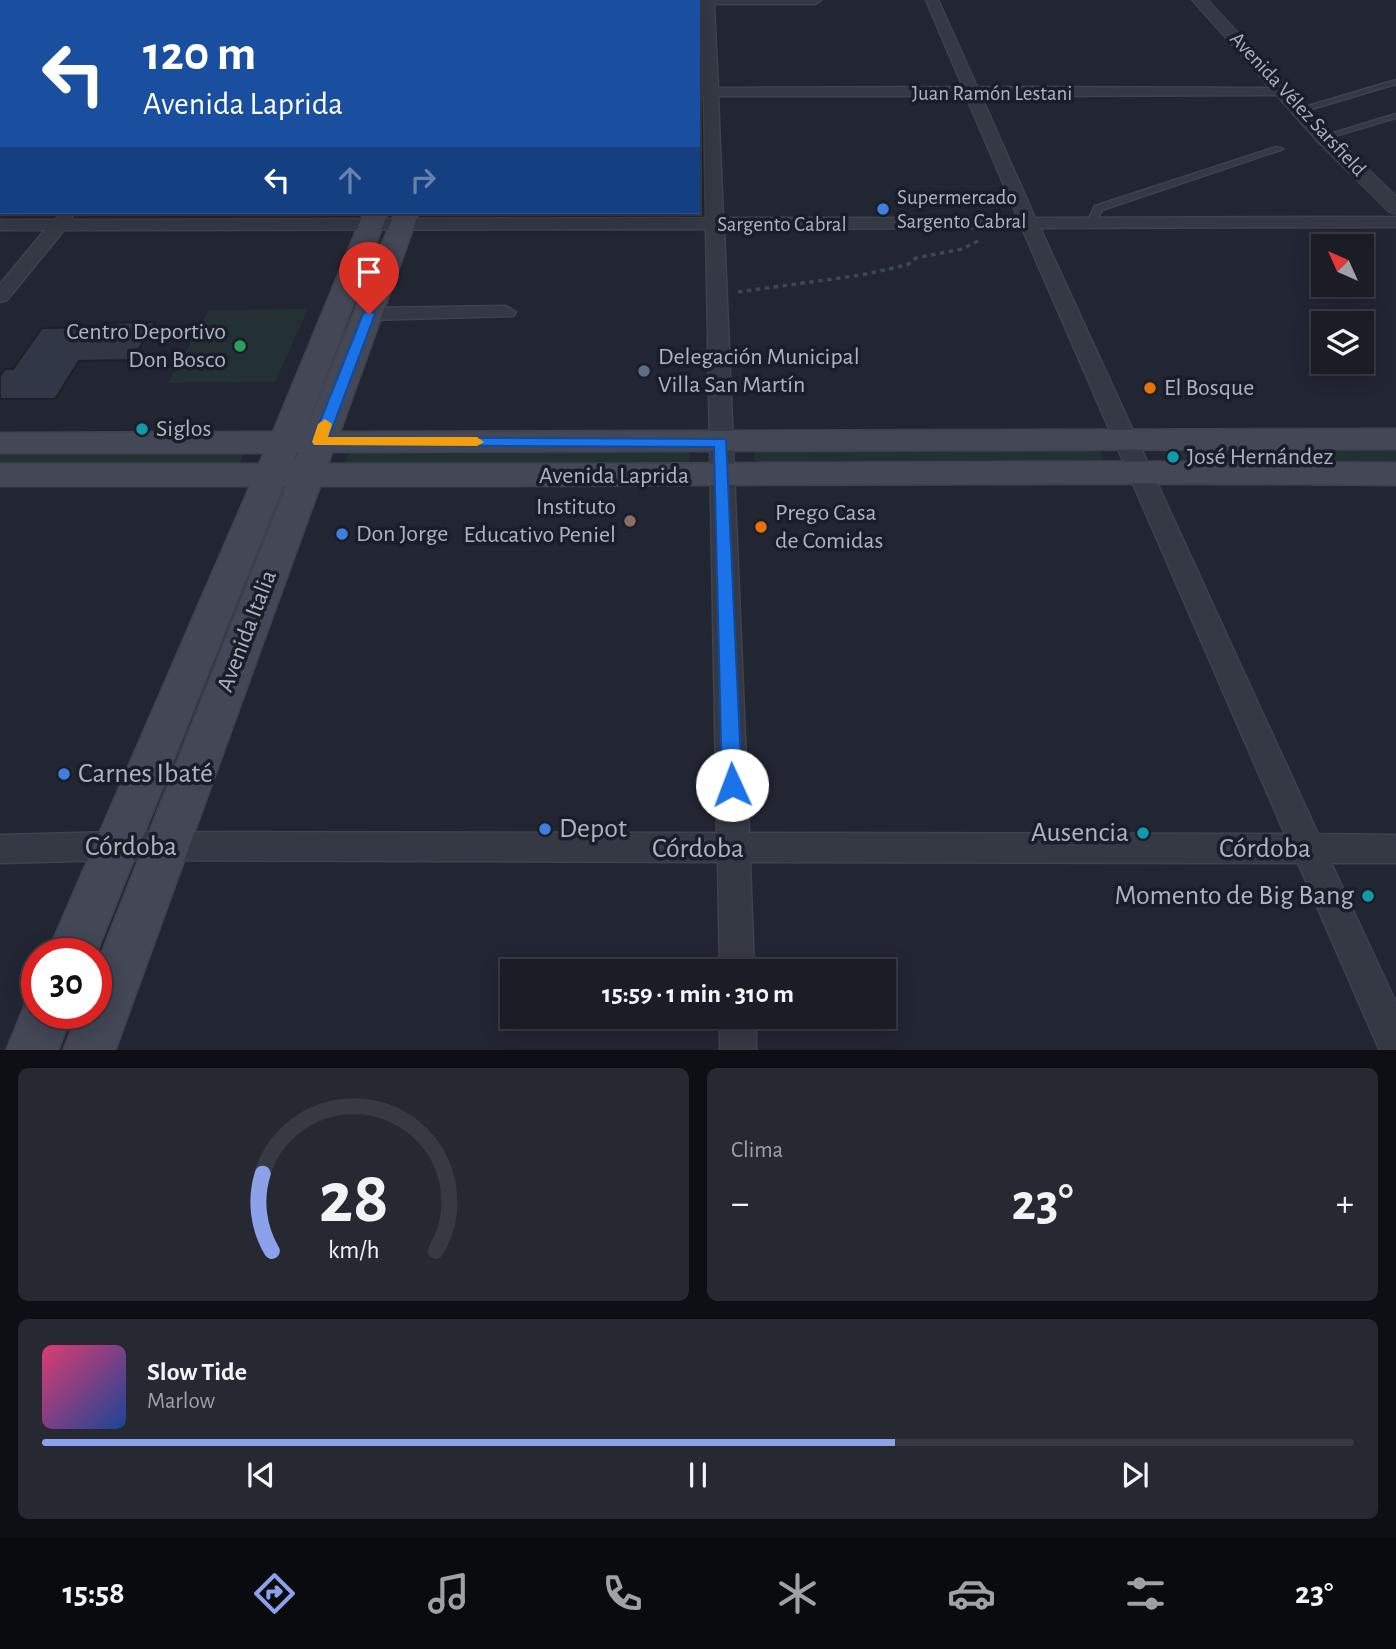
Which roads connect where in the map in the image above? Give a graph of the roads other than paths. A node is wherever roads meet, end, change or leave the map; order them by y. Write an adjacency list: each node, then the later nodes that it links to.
1 (708, 0): 2 (street); 7 (street)
2 (815, 0)
3 (932, 0): 8 (street)
4 (1200, 0): 6 (street, Avenida Vélez Sarsfield)
5 (1396, 82): 9 (lane)
6 (1285, 91): 8 (street, Juan Ramón Lestani); 9 (street, Avenida Vélez Sarsfield)
7 (704, 92): 8 (street, Juan Ramón Lestani); 20 (street)
8 (971, 93): 17 (street)
9 (1302, 109): 11 (street, Avenida Vélez Sarsfield)
10 (1396, 116): 11 (lane)
11 (1324, 137): 13 (street, Avenida Vélez Sarsfield)
12 (1279, 149): 18 (lane)
13 (1396, 208)
14 (405, 217): 16 (street, Sargento Cabral); 20 (street, Sargento Cabral); 24 (main road, Avenida Italia)
15 (65, 218): 16 (street, Sargento Cabral); 21 (street, Sargento Cabral); 22 (street)
16 (374, 218): 29 (main road, Avenida Italia)
17 (1029, 220): 18 (street, Sargento Cabral); 20 (street, Sargento Cabral); 25 (street)
18 (1092, 221): 19 (street, Sargento Cabral)
19 (1396, 222)
20 (716, 224): 27 (street)
21 (0, 225)
22 (0, 296)
23 (506, 312): 24 (street)
24 (369, 314): 29 (main road, Avenida Italia)
25 (1123, 439): 26 (main road, Avenida Laprida); 27 (main road, Avenida Laprida); 30 (street)
26 (1396, 439)
27 (721, 442): 29 (main road, Avenida Laprida); 33 (street)
28 (0, 443): 29 (main road, Avenida Laprida)
29 (295, 459): 32 (main road, Avenida Laprida); 33 (main road, Avenida Laprida); 34 (main road, Avenida Italia); 35 (main road, Avenida Italia)
30 (1138, 471): 31 (main road, Avenida Laprida); 33 (main road, Avenida Laprida); 38 (street)
31 (1396, 474)
32 (0, 475)
33 (722, 476): 37 (street)
34 (115, 846): 35 (street, Córdoba); 36 (street, Córdoba); 40 (main road, Avenida Italia)
35 (166, 846): 37 (street, Córdoba); 46 (main road, Avenida Italia)
36 (0, 849)
37 (734, 849): 38 (street, Córdoba); 41 (street)
38 (1309, 849): 39 (street, Córdoba); 44 (street)
39 (1396, 849)
40 (78, 938)
41 (737, 959)
42 (41, 1029): 45 (main road)
43 (738, 1029): 47 (street)
44 (1396, 1044)
45 (32, 1050)
46 (89, 1050)
47 (738, 1050)

